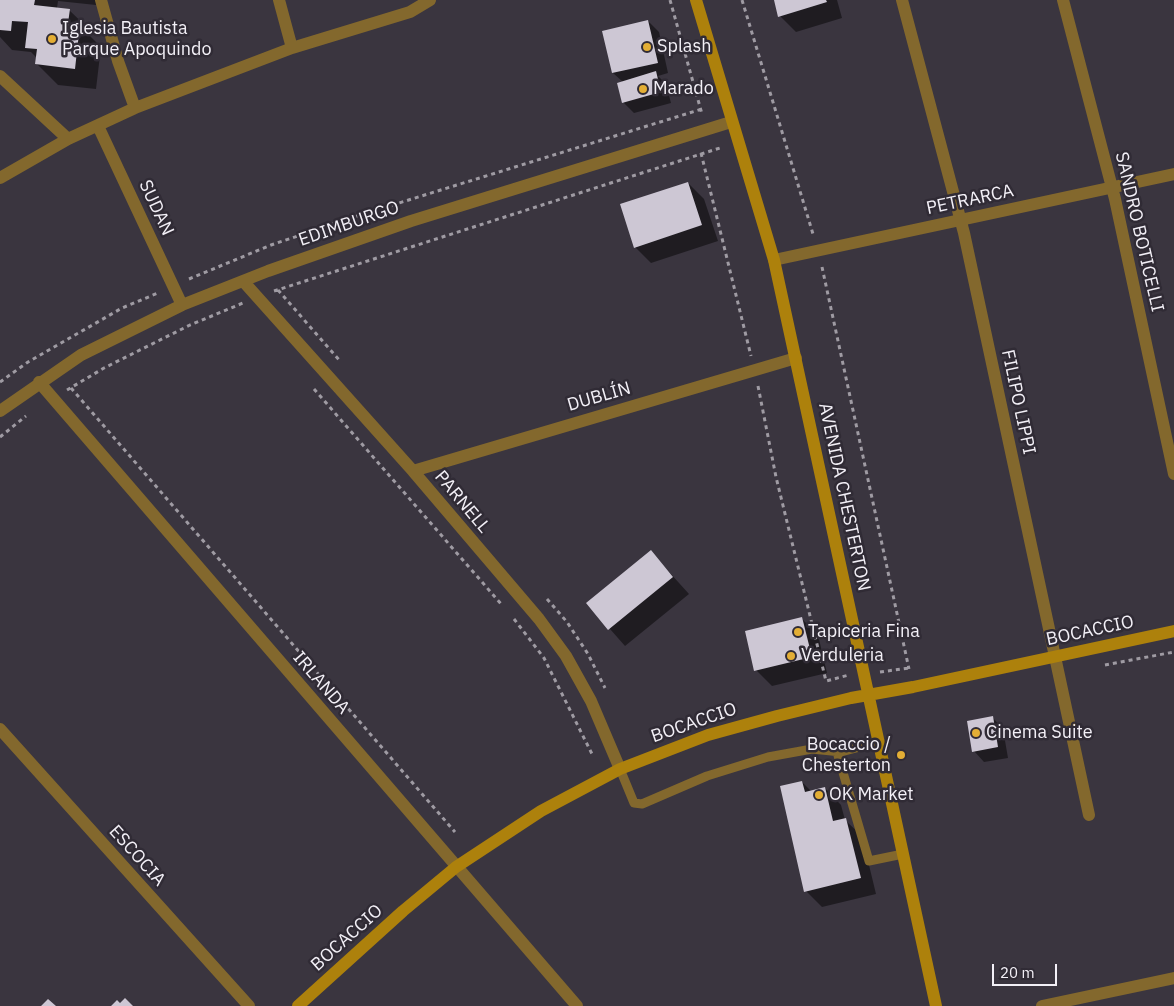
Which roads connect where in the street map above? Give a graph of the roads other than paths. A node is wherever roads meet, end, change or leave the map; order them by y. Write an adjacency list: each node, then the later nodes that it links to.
1 (100, 0): 9 (street)
2 (278, 0): 7 (street)
3 (430, 0): 7 (street)
4 (696, 0): 10 (main road, AVENIDA CHESTERTON)
5 (902, 0): 16 (street, FILIPO LIPPI)
6 (1063, 0): 15 (street, SANDRO BOTICELLI)
7 (292, 48): 9 (street)
8 (0, 76): 12 (street)
9 (136, 108): 11 (street)
10 (731, 122): 17 (main road, AVENIDA CHESTERTON); 18 (street, EDIMBURGO)
11 (98, 126): 12 (street); 19 (street, SUDAN)
12 (68, 140): 14 (street)
13 (1174, 174): 15 (street, PETRARCA)
14 (0, 178)
15 (1112, 187): 16 (street, PETRARCA); 24 (street, SANDRO BOTICELLI)
16 (961, 220): 17 (street, PETRARCA); 26 (street, FILIPO LIPPI)
17 (774, 260): 20 (main road, AVENIDA CHESTERTON)
18 (243, 281): 19 (street, EDIMBURGO); 23 (street, PARNELL)
19 (182, 305): 21 (street, EDIMBURGO)
20 (796, 358): 23 (street, DUBLÍN); 27 (main road, AVENIDA CHESTERTON)
21 (39, 382): 22 (street, EDIMBURGO); 34 (street, IRLANDA)
22 (0, 411)
23 (413, 471): 31 (street, PARNELL)
24 (1174, 474)
25 (1174, 630): 26 (main road, BOCACCIO)
26 (1055, 656): 27 (main road, BOCACCIO); 32 (street, FILIPO LIPPI)
27 (868, 695): 29 (main road, AVENIDA CHESTERTON); 31 (main road, BOCACCIO)
28 (0, 729): 36 (street, ESCOCIA)
29 (879, 742): 30 (lane); 33 (main road, AVENIDA CHESTERTON)
30 (837, 752): 31 (lane); 33 (lane)
31 (620, 769): 34 (main road, BOCACCIO)
32 (1089, 815)
33 (903, 854): 39 (main road, AVENIDA CHESTERTON)
34 (456, 867): 37 (main road, BOCACCIO); 38 (street, IRLANDA)
35 (1174, 978): 40 (street)
36 (249, 1006)
37 (298, 1006)
38 (577, 1006)
39 (936, 1006)
40 (1042, 1006)

